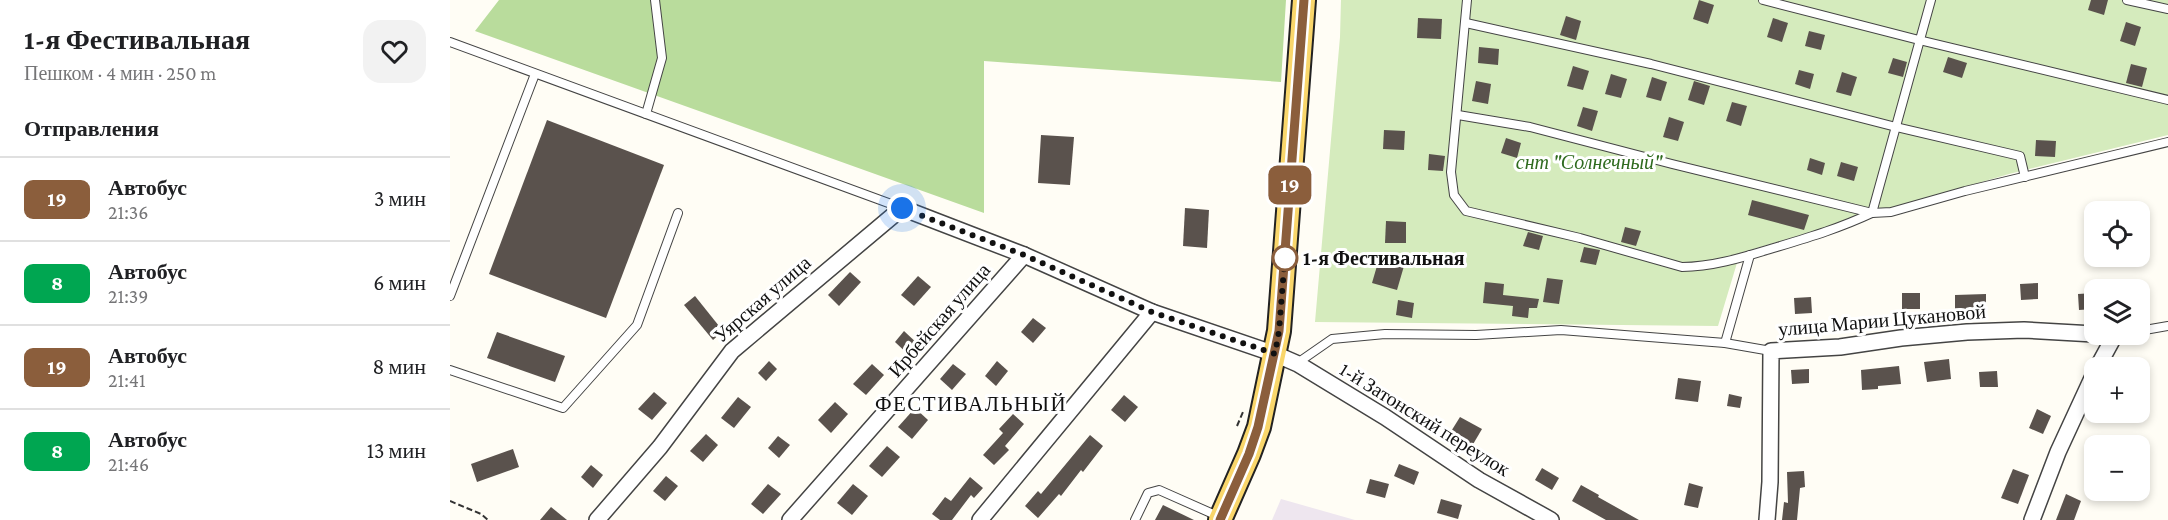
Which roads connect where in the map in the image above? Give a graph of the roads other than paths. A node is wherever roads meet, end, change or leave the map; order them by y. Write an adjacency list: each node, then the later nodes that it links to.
1 (655, 0): 13 (lane)
2 (1304, 0): 30 (main road)
3 (1467, 0): 8 (lane)
4 (1763, 0): 9 (lane)
5 (1932, 0): 9 (lane)
6 (2127, 0): 7 (lane)
7 (2168, 9)
8 (1467, 23): 14 (lane); 15 (lane)
9 (1919, 40): 12 (lane); 15 (lane)
10 (450, 42): 11 (lane)
11 (535, 74): 13 (lane); 23 (lane)
12 (2168, 100)
13 (646, 114): 18 (lane)
14 (1458, 115): 20 (lane); 22 (lane)
15 (1896, 127): 17 (lane); 20 (lane)
16 (2168, 142): 17 (lane)
17 (2025, 177): 20 (lane)
18 (902, 208): 21 (street); 35 (street, Уярская улица)
19 (678, 213): 32 (lane)
20 (1872, 213): 22 (lane)
21 (1024, 255): 24 (street); 36 (street, Ирбейская улица)
22 (1750, 255): 28 (lane)
23 (450, 296)
24 (1152, 312): 30 (street); 37 (street)
25 (2168, 326): 26 (lane)
26 (2150, 329)
27 (2084, 333): 29 (street, улица Марии Цукановой)
28 (1725, 343): 29 (lane); 31 (lane)
29 (1771, 351): 40 (street, улица Марии Цукановой)
30 (1275, 354): 31 (lane); 34 (main road)
31 (1298, 364): 39 (street, 1-й Затонский переулок)
32 (450, 370)
33 (2084, 396): 41 (street)
34 (1221, 519): 38 (lane)
35 (597, 520)
36 (790, 520)
37 (980, 520)
38 (1135, 520)
39 (1551, 520)
40 (1767, 520)
41 (2032, 520)

